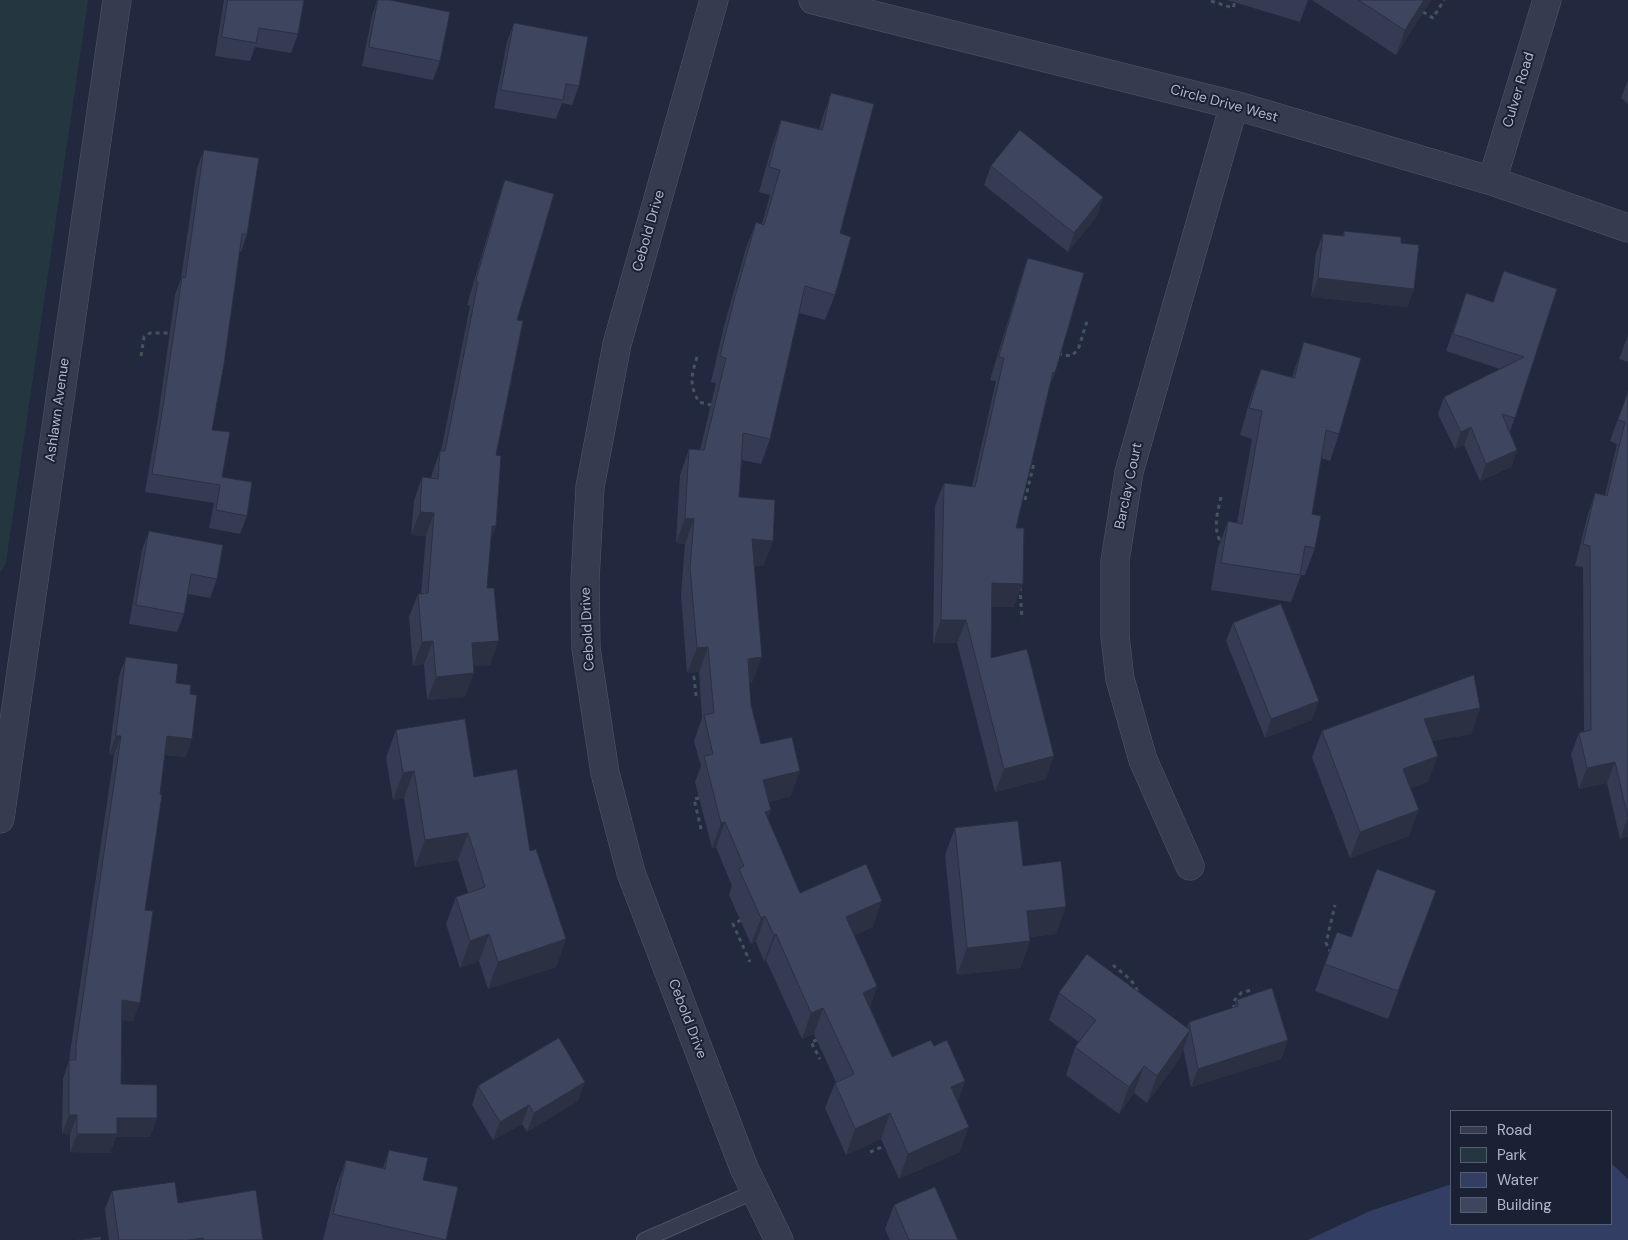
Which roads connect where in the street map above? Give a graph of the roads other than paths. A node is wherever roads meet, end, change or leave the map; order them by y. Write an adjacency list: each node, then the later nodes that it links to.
1 (117, 0): 8 (street, Ashlawn Avenue)
2 (714, 0): 10 (street, Cebold Drive)
3 (813, 0): 5 (street, Circle Drive West)
4 (1547, 0): 6 (street, Culver Road)
5 (1234, 105): 6 (street, Circle Drive West); 9 (street, Barclay Court)
6 (1492, 181): 7 (street, Circle Drive West)
7 (1628, 228)
8 (0, 819)
9 (1190, 866)
10 (756, 1191): 11 (lane); 12 (street, Cebold Drive)
11 (644, 1240)
12 (779, 1240)

